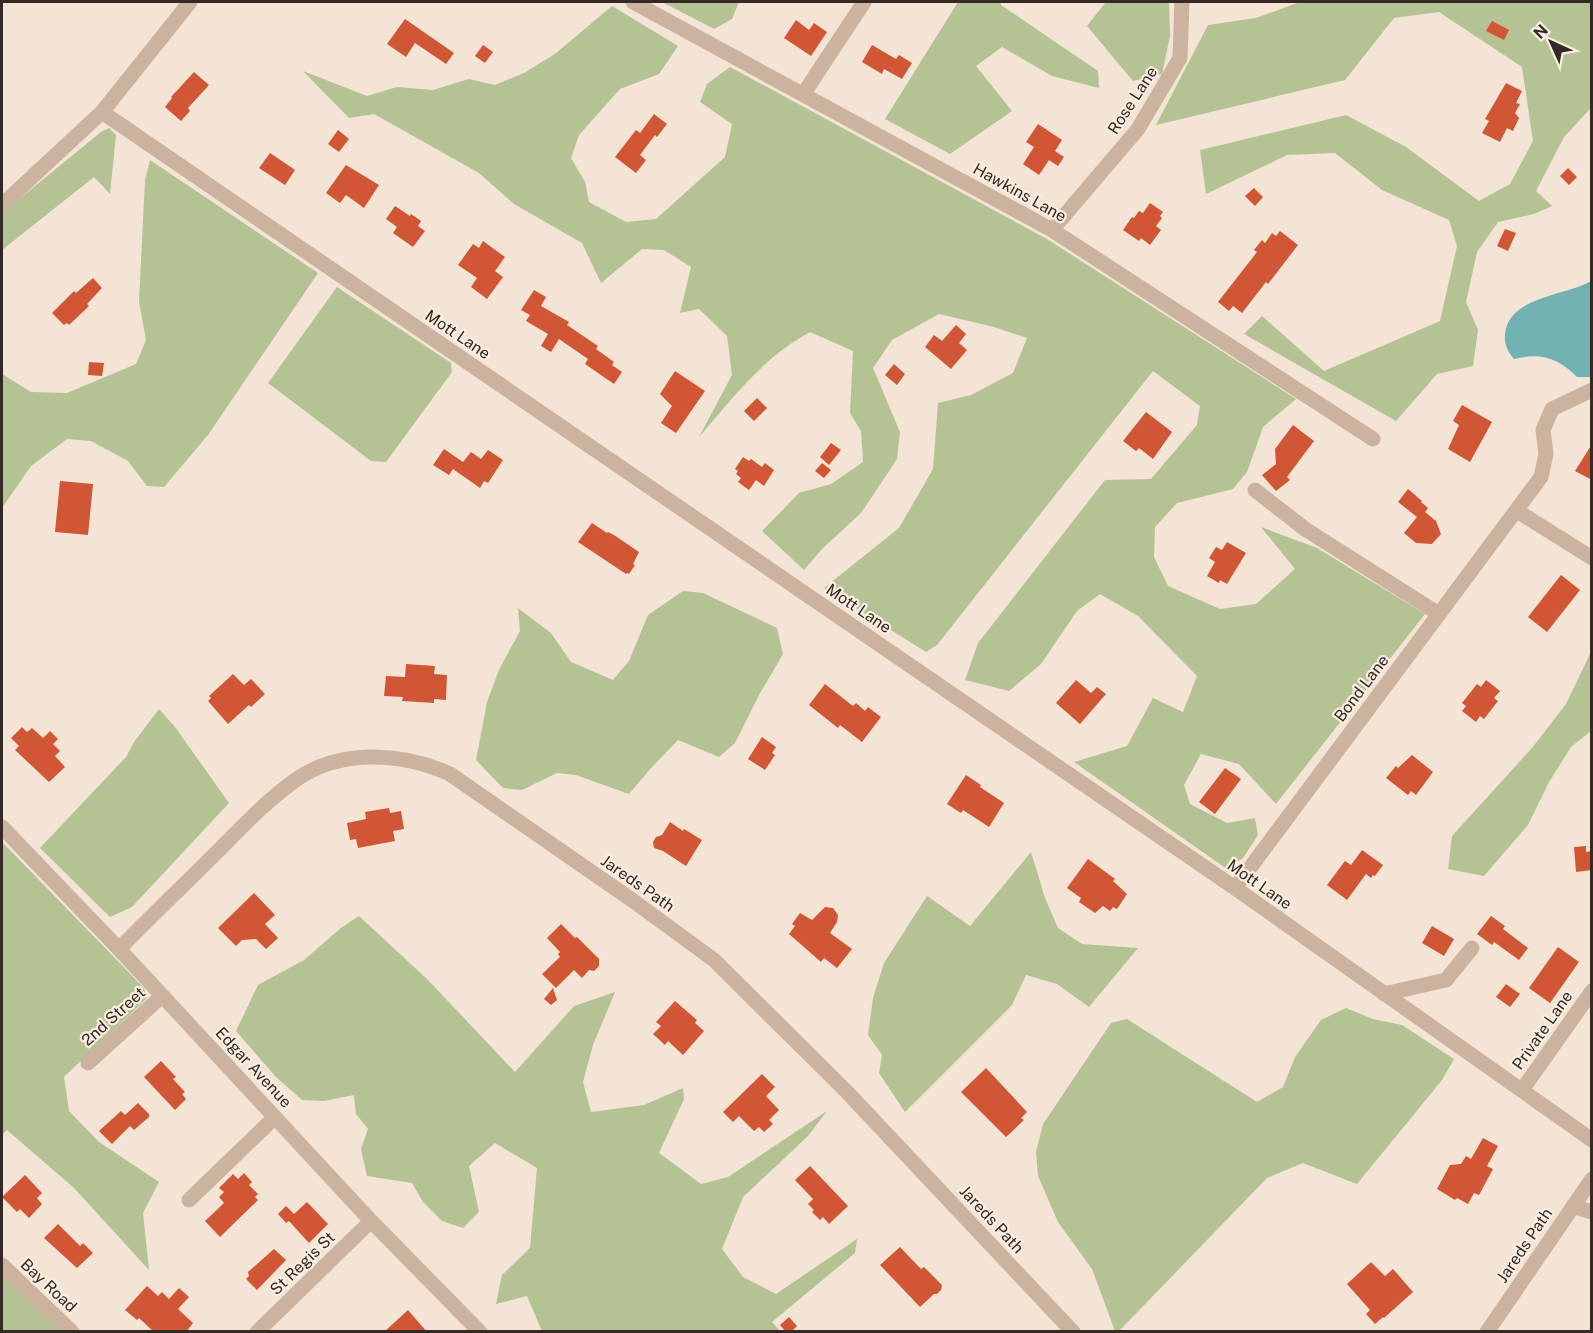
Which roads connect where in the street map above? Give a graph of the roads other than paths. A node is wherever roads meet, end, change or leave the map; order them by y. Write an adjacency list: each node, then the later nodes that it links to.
1 (190, 2): 6 (street)
2 (633, 2): 5 (street, Hawkins Lane)
3 (864, 2): 5 (street)
4 (1182, 2): 8 (street, Rose Lane)
5 (804, 93): 8 (street, Hawkins Lane)
6 (102, 112): 7 (street); 16 (street, Mott Lane)
7 (2, 205)
8 (1052, 230): 10 (street, Hawkins Lane)
9 (1592, 390): 12 (street, Bond Lane)
10 (1373, 439)
11 (1255, 490): 14 (street)
12 (1517, 511): 13 (street); 14 (street, Bond Lane)
13 (1592, 558)
14 (1439, 614): 16 (street, Bond Lane)
15 (2, 827): 18 (street, Edgar Avenue)
16 (1234, 888): 20 (street, Mott Lane)
17 (1472, 948): 20 (street)
18 (119, 949): 21 (street, Edgar Avenue); 35 (street, Jareds Path)
19 (1592, 991): 23 (street, Private Lane)
20 (1384, 994): 23 (street, Mott Lane)
21 (162, 996): 22 (street, 2nd Street); 24 (street, Edgar Avenue)
22 (88, 1063)
23 (1522, 1090): 25 (street, Mott Lane)
24 (275, 1117): 27 (street); 30 (street, Edgar Avenue)
25 (1592, 1140)
26 (1592, 1179): 28 (street, Jareds Path)
27 (189, 1200)
28 (1573, 1206): 29 (street); 36 (street, Jareds Path)
29 (1592, 1212)
30 (371, 1221): 32 (street, Edgar Avenue); 34 (street, St Regis St)
31 (2, 1265): 33 (street, Bay Road)
32 (476, 1330)
33 (72, 1332)
34 (257, 1332)
35 (1073, 1332)
36 (1487, 1332)

